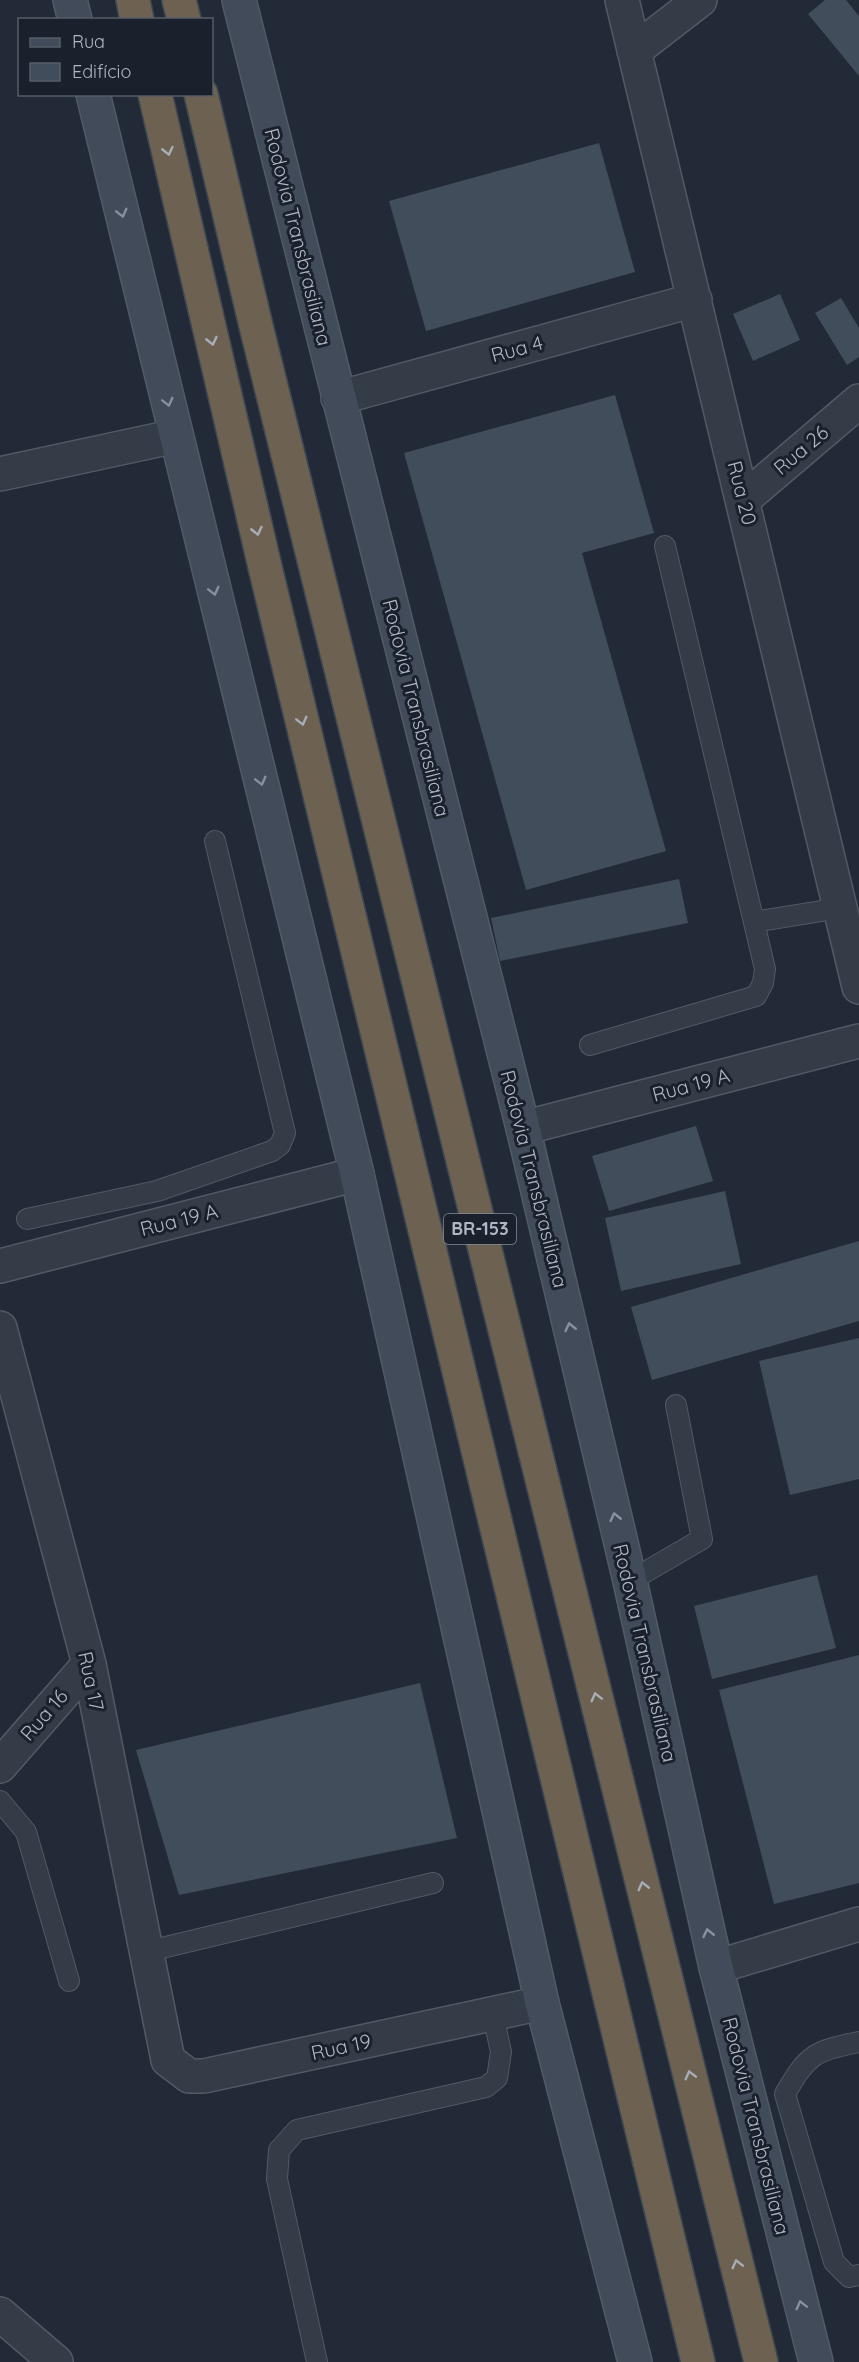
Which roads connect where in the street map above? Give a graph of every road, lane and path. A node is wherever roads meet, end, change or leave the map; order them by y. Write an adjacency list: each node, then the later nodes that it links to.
1 (70, 0): 7 (main road)
2 (133, 0): 8 (highway)
3 (179, 0): 9 (highway)
4 (239, 0): 15 (main road, Rodovia Transbrasiliana)
5 (622, 0): 10 (street, Rua 20)
6 (699, 0): 10 (street)
7 (74, 18)
8 (137, 18)
9 (184, 18)
10 (634, 51): 14 (street, Rua 20)
11 (93, 96): 17 (main road, one-way to 17)
12 (155, 96): 53 (highway, BR-153, one-way to 53)
13 (201, 96): 54 (highway, BR-153, one-way to 13)
14 (695, 300): 15 (street, Rua 4); 19 (street, Rua 20)
15 (338, 398): 27 (main road, Rodovia Transbrasiliana)
16 (859, 401): 19 (street, Rua 26)
17 (176, 436): 18 (street); 28 (main road, one-way to 28)
18 (0, 474)
19 (744, 499): 22 (street, Rua 20)
20 (665, 546): 23 (lane)
21 (215, 841): 29 (lane)
22 (853, 911): 23 (lane); 24 (street, Rua 20)
23 (754, 922): 26 (lane)
24 (859, 987)
25 (859, 1041): 27 (street, Rua 19 A)
26 (590, 1045)
27 (523, 1128): 35 (main road, Rodovia Transbrasiliana, one-way to 27)
28 (357, 1174): 31 (street, Rua 19 A); 44 (main road)
29 (157, 1191): 30 (lane); 31 (lane)
30 (27, 1219)
31 (165, 1223): 32 (street, Rua 19 A)
32 (0, 1266)
33 (0, 1328): 36 (street, Rua 17)
34 (676, 1405): 35 (lane)
35 (630, 1581): 42 (main road, Rodovia Transbrasiliana, one-way to 35)
36 (89, 1664): 37 (street, Rua 16); 41 (street, Rua 17)
37 (0, 1766)
38 (0, 1801): 43 (lane)
39 (433, 1882): 41 (lane)
40 (859, 1924): 42 (street)
41 (145, 1952): 46 (street, Rua 17)
42 (716, 1967): 55 (main road, Rodovia Transbrasiliana, one-way to 42)
43 (69, 1981)
44 (542, 2003): 45 (street, Rua 19); 52 (main road)
45 (494, 2015): 46 (street, Rua 19); 51 (lane)
46 (161, 2038)
47 (859, 2042): 48 (lane)
48 (859, 2275)
49 (0, 2314): 50 (street)
50 (56, 2362)
51 (317, 2362)
52 (635, 2362)
53 (698, 2362)
54 (762, 2362)
55 (816, 2362)

